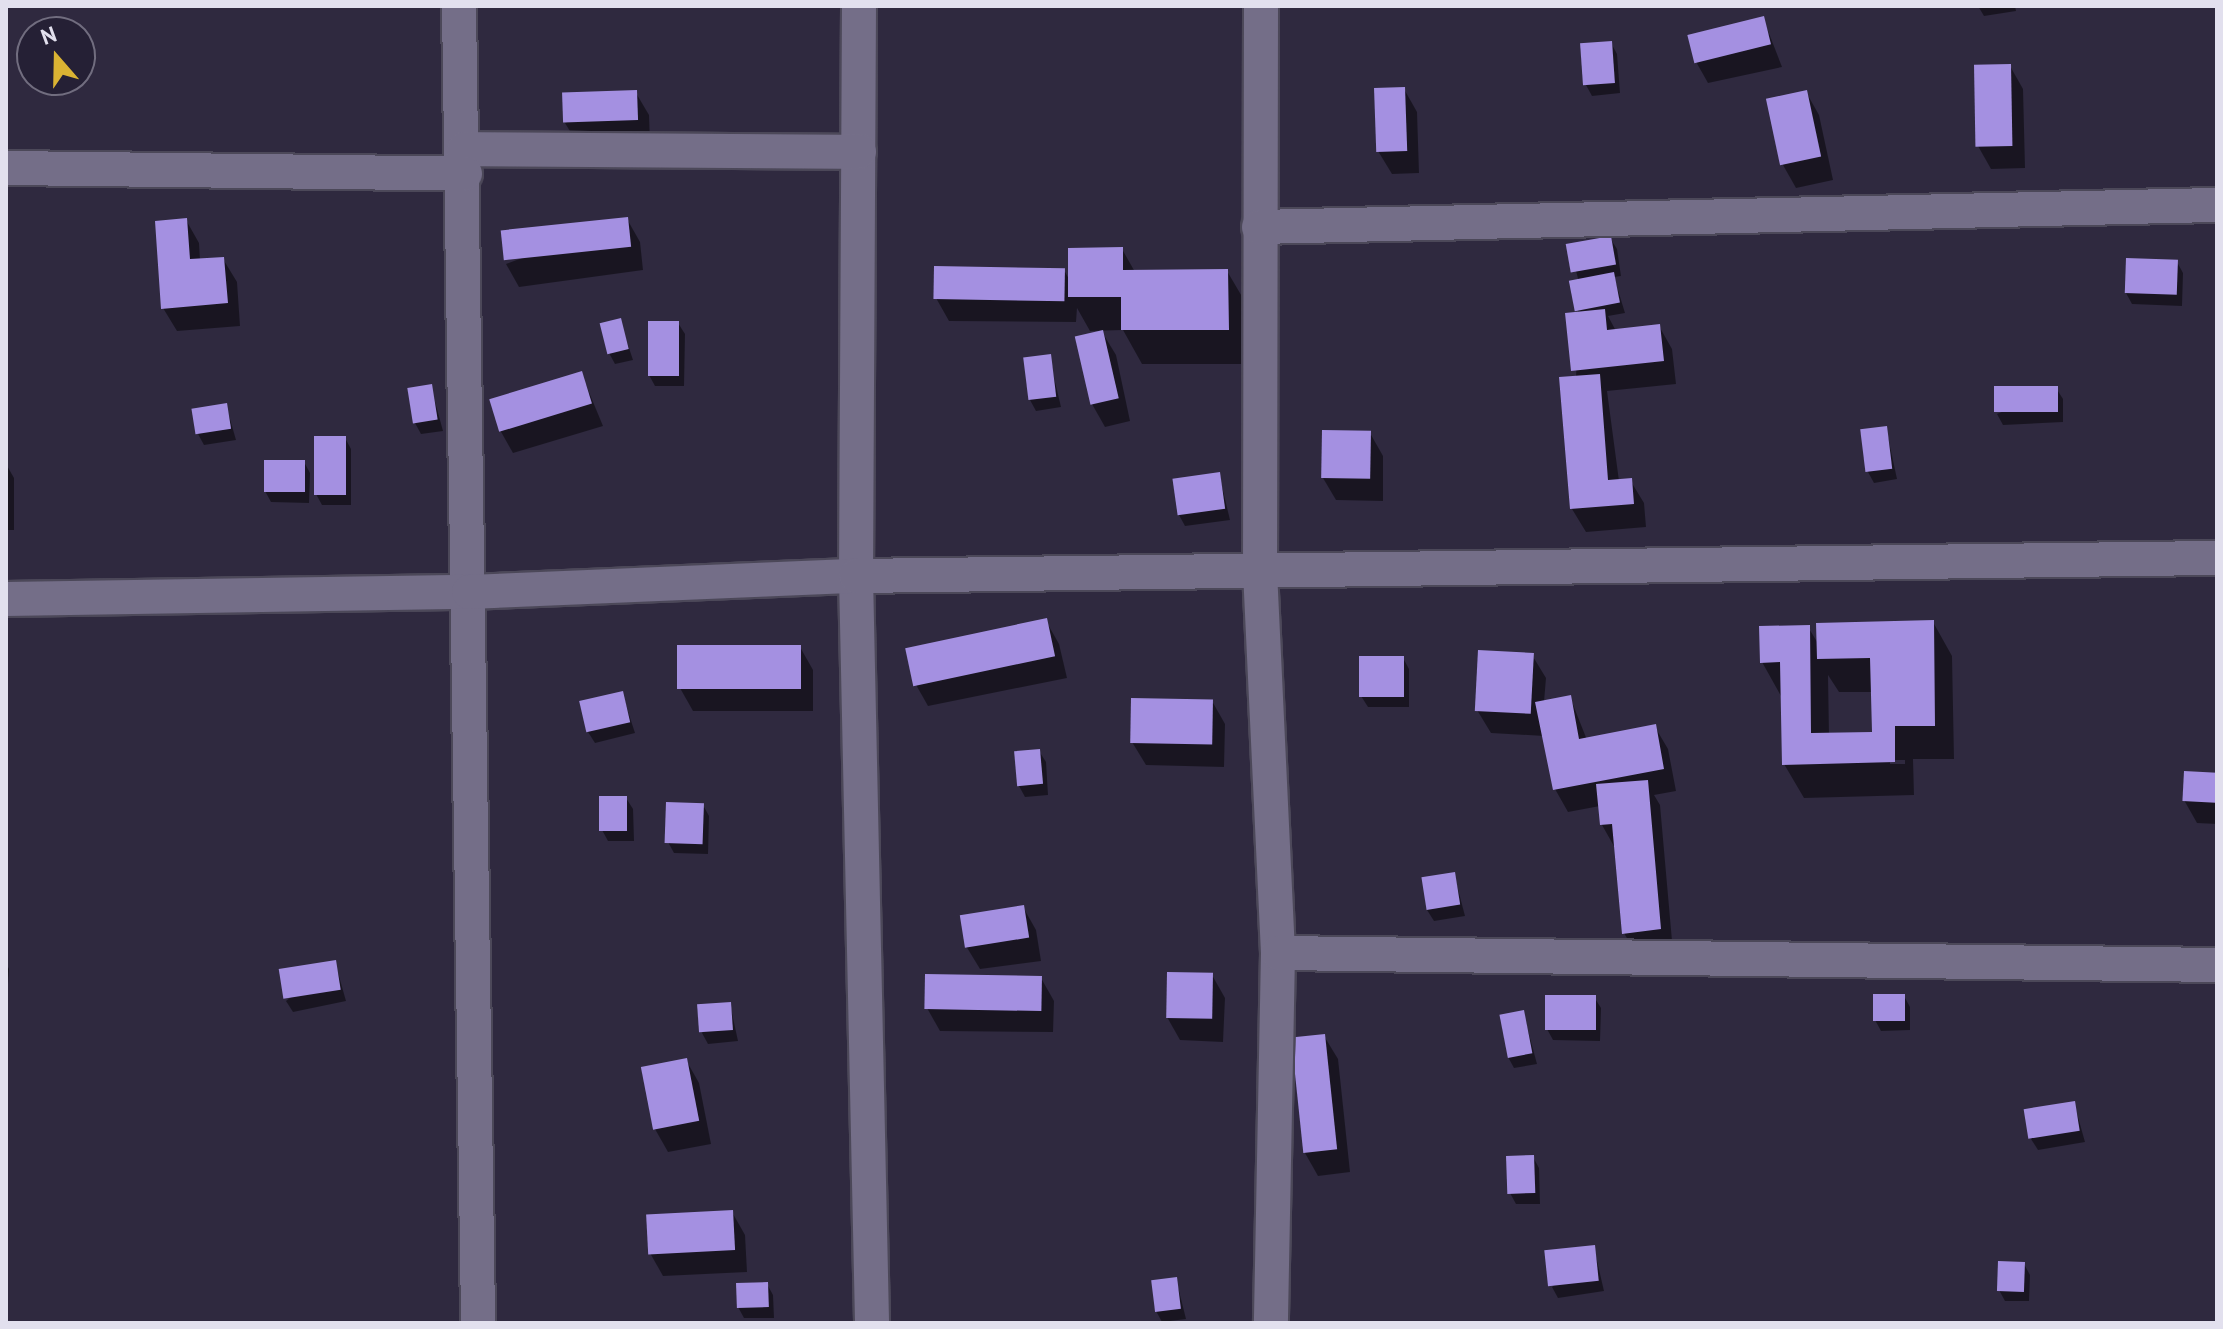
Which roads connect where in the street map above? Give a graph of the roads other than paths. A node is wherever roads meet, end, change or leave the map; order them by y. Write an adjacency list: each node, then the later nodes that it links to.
1 (459, 6): 5 (street)
2 (859, 6): 4 (street)
3 (1261, 6): 8 (street)
4 (859, 152): 5 (street); 11 (street)
5 (464, 162): 6 (street); 12 (street)
6 (6, 168)
7 (2217, 205): 8 (street)
8 (1259, 227): 10 (street)
9 (2217, 558): 10 (street)
10 (1260, 571): 11 (street); 14 (street)
11 (856, 576): 12 (street); 17 (street)
12 (469, 592): 13 (street); 16 (street)
13 (6, 599)
14 (1278, 953): 15 (street); 18 (street)
15 (2217, 965)
16 (478, 1323)
17 (872, 1323)
18 (1271, 1323)

